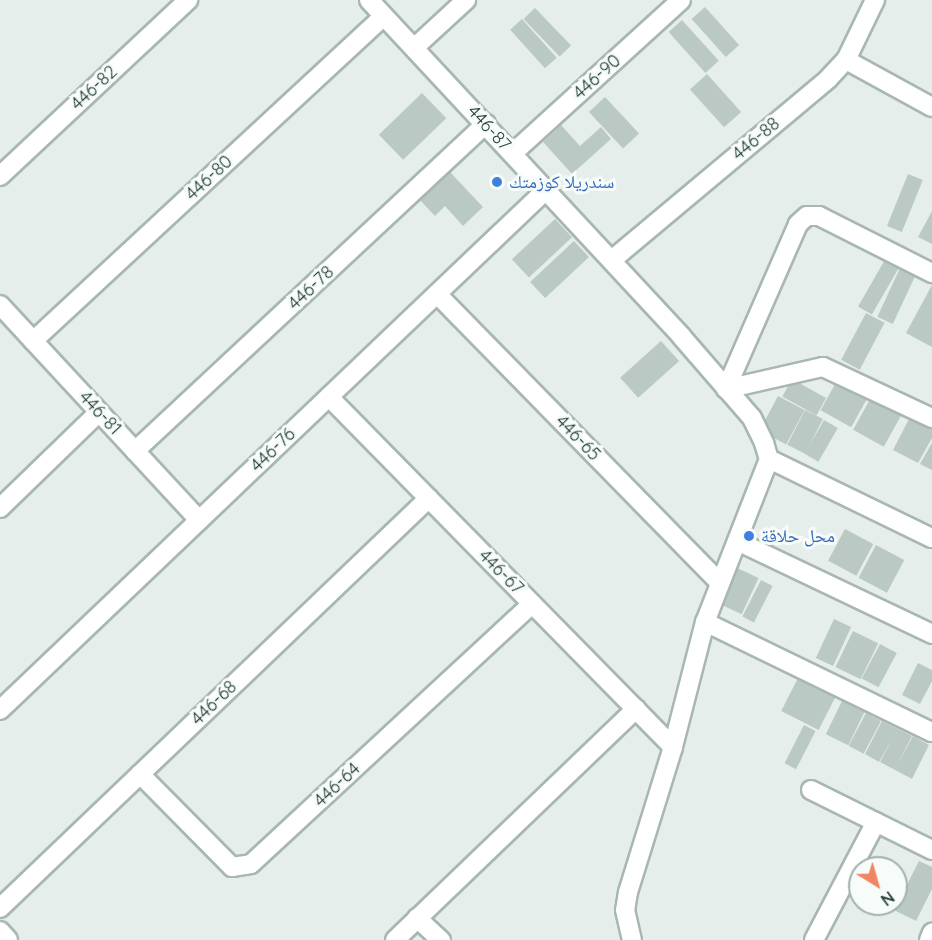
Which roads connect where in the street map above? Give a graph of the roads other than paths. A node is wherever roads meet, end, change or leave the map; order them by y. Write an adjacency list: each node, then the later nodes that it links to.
1 (188, 0): 12 (street, 446-82)
2 (369, 0): 6 (street, 446-87)
3 (466, 0): 7 (street)
4 (681, 0): 11 (street, 446-90)
5 (875, 0): 8 (street, 446-88)
6 (384, 16): 7 (street, 446-87); 18 (street, 446-80)
7 (414, 48): 10 (street, 446-87)
8 (846, 60): 9 (street); 14 (street, 446-88)
9 (932, 107)
10 (486, 124): 11 (street, 446-87); 23 (street, 446-78)
11 (513, 153): 13 (street, 446-87)
12 (0, 176)
13 (547, 189): 14 (street, 446-87); 16 (street, 446-76)
14 (613, 259): 19 (street, 446-87)
15 (932, 273): 19 (street)
16 (436, 294): 20 (street, 446-76); 30 (street, 446-65)
17 (0, 305): 18 (street, 446-81)
18 (33, 341): 21 (street, 446-81)
19 (726, 389): 22 (street); 24 (street, 446-87)
20 (329, 397): 25 (street, 446-67); 27 (street, 446-76)
21 (99, 412): 23 (street, 446-81); 26 (street)
22 (932, 418)
23 (135, 452): 27 (street, 446-81)
24 (769, 459): 28 (street); 29 (street)
25 (429, 498): 31 (street, 446-67); 38 (street, 446-68)
26 (0, 508)
27 (199, 520): 35 (street, 446-76)
28 (932, 538)
29 (737, 541): 30 (street); 33 (street)
30 (720, 583): 32 (street)
31 (532, 604): 34 (street, 446-67); 38 (street, 446-64)
32 (705, 622): 36 (street); 37 (street)
33 (932, 634)
34 (636, 709): 37 (street, 446-67); 43 (street)
35 (0, 710)
36 (932, 732)
37 (674, 747): 49 (street)
38 (140, 774): 42 (street, 446-68)
39 (812, 790): 40 (street)
40 (876, 822): 41 (street); 50 (street)
41 (932, 850)
42 (0, 908)
43 (417, 918): 47 (street); 48 (street)
44 (0, 931): 46 (street)
45 (932, 933): 51 (street)
46 (8, 940)
47 (395, 940)
48 (441, 940)
49 (632, 940)
50 (814, 940)
51 (929, 940)

